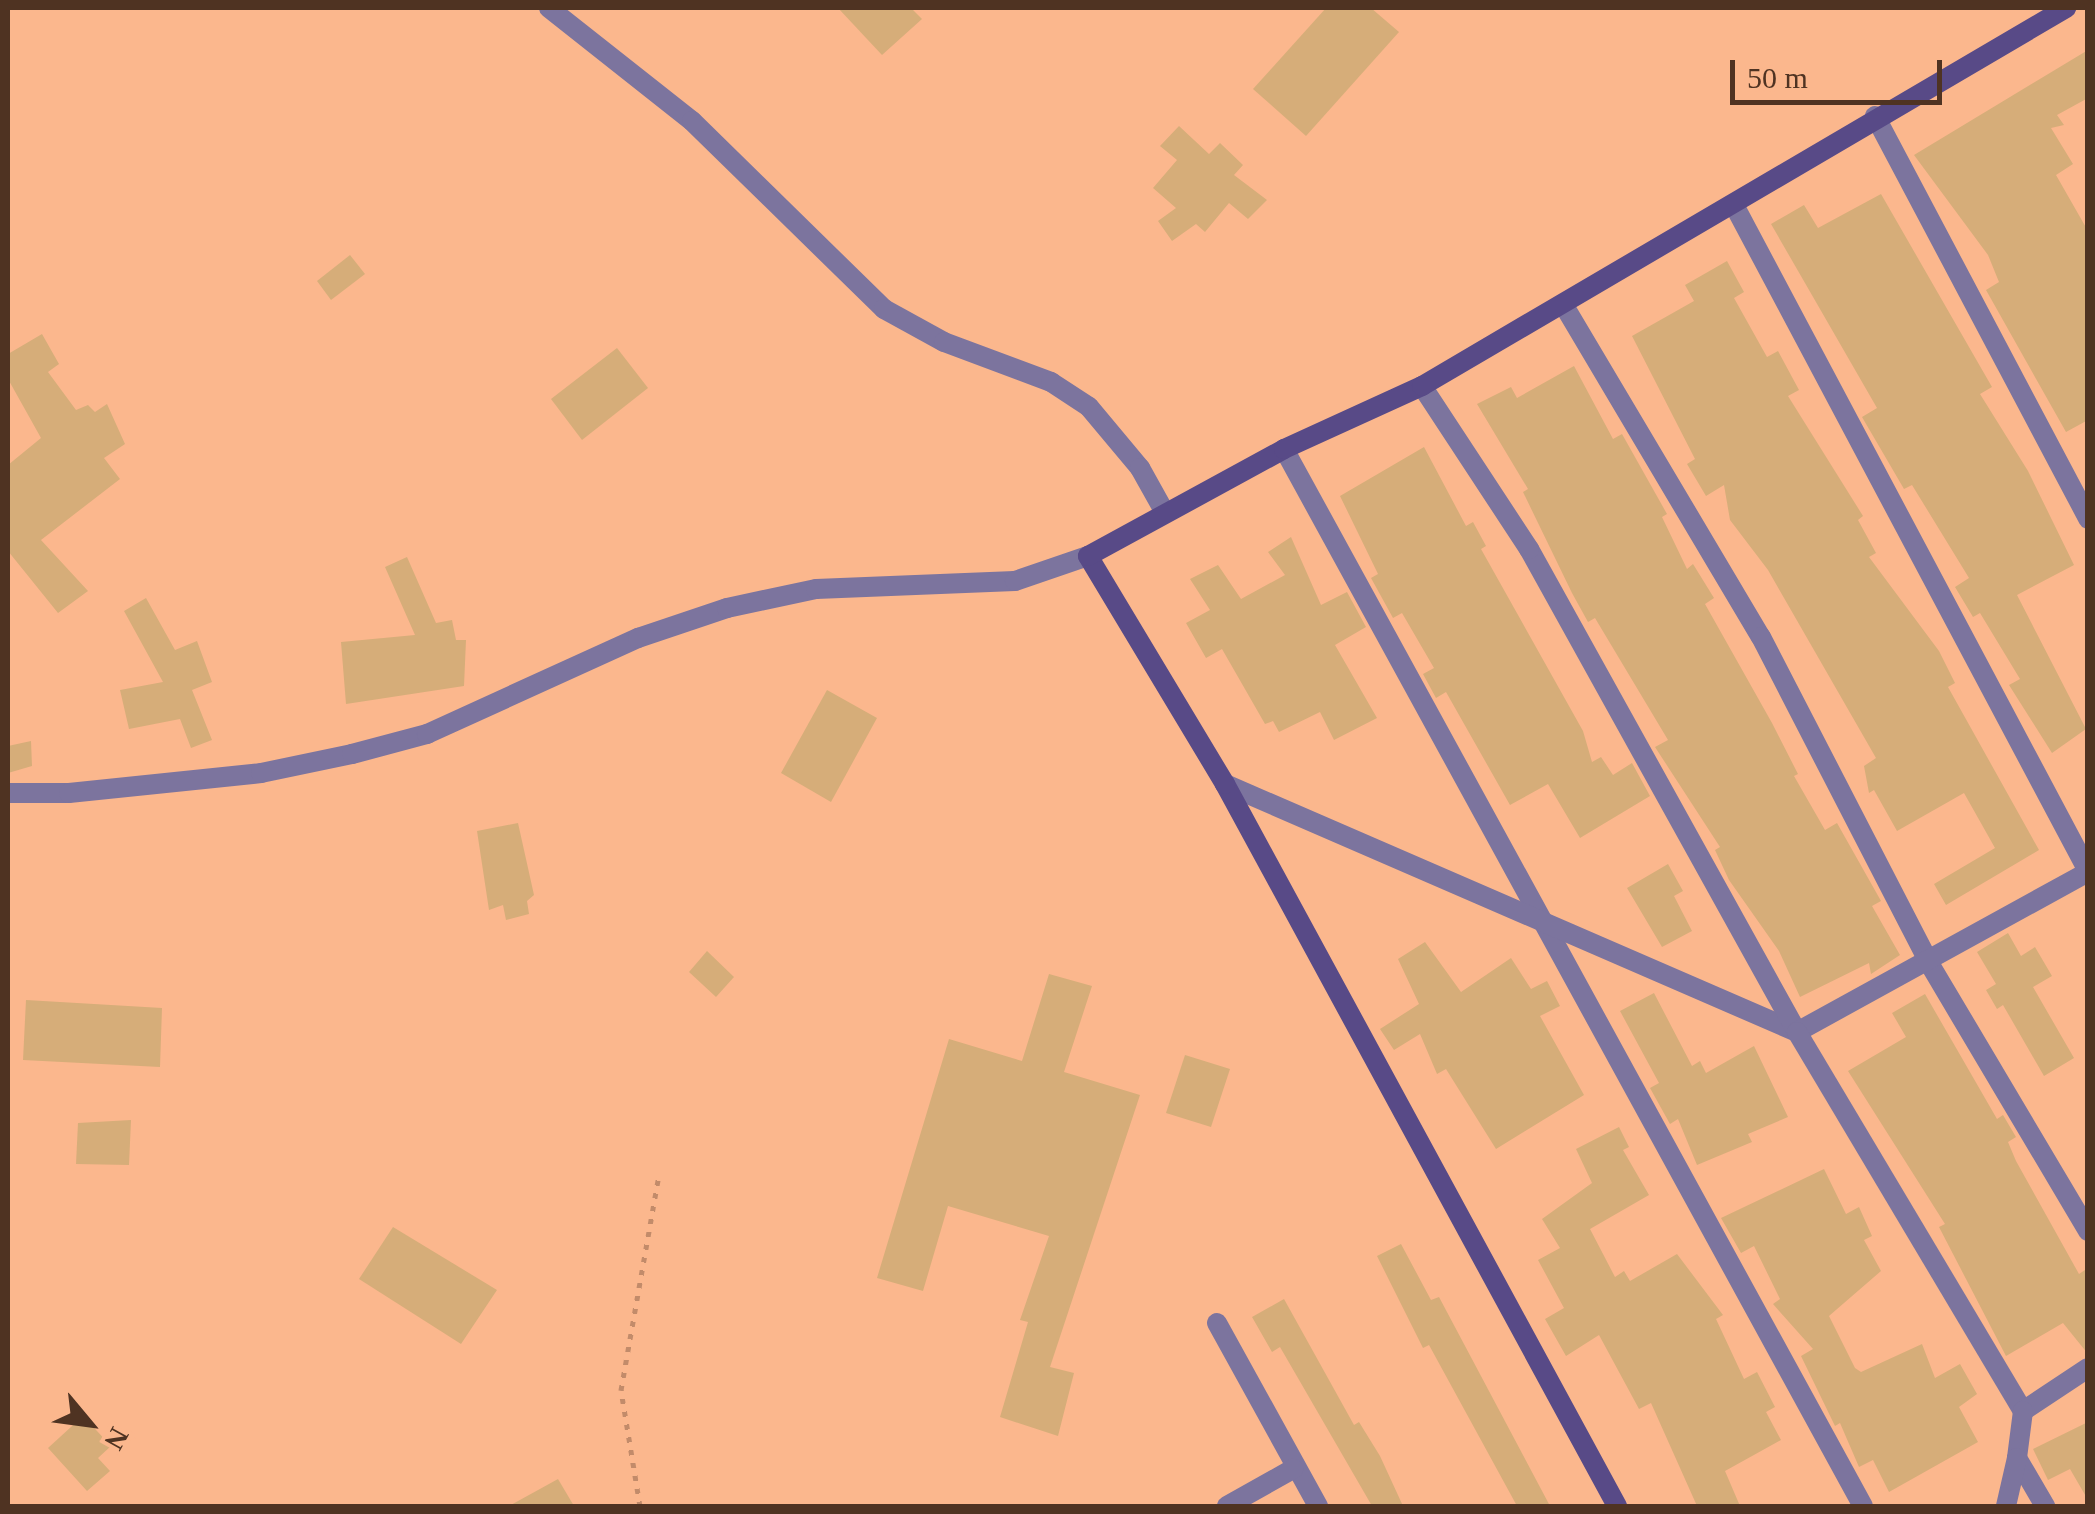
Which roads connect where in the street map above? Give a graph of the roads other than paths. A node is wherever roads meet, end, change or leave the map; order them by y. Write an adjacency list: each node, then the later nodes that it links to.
1 (549, 8): 8 (street)
2 (2066, 8): 3 (street)
3 (1875, 116): 4 (street); 9 (street)
4 (1734, 205): 5 (street); 13 (street)
5 (1563, 304): 6 (street); 15 (street)
6 (1422, 386): 7 (street); 16 (street)
7 (1284, 449): 8 (street); 14 (street)
8 (1164, 511): 10 (street)
9 (2088, 520)
10 (1088, 556): 11 (street); 12 (street)
11 (1225, 784): 14 (street); 25 (street)
12 (8, 792)
13 (2088, 871): 15 (street)
14 (1532, 911): 16 (street); 26 (street)
15 (1929, 963): 16 (street); 17 (street)
16 (1796, 1032): 20 (street)
17 (2088, 1231)
18 (1217, 1323): 22 (street)
19 (2088, 1368): 20 (street)
20 (2023, 1411): 21 (street)
21 (2017, 1458): 27 (street); 28 (street)
22 (1293, 1469): 23 (street); 24 (street)
23 (1226, 1506)
24 (1318, 1506)
25 (1617, 1506)
26 (1864, 1506)
27 (2006, 1506)
28 (2045, 1506)

